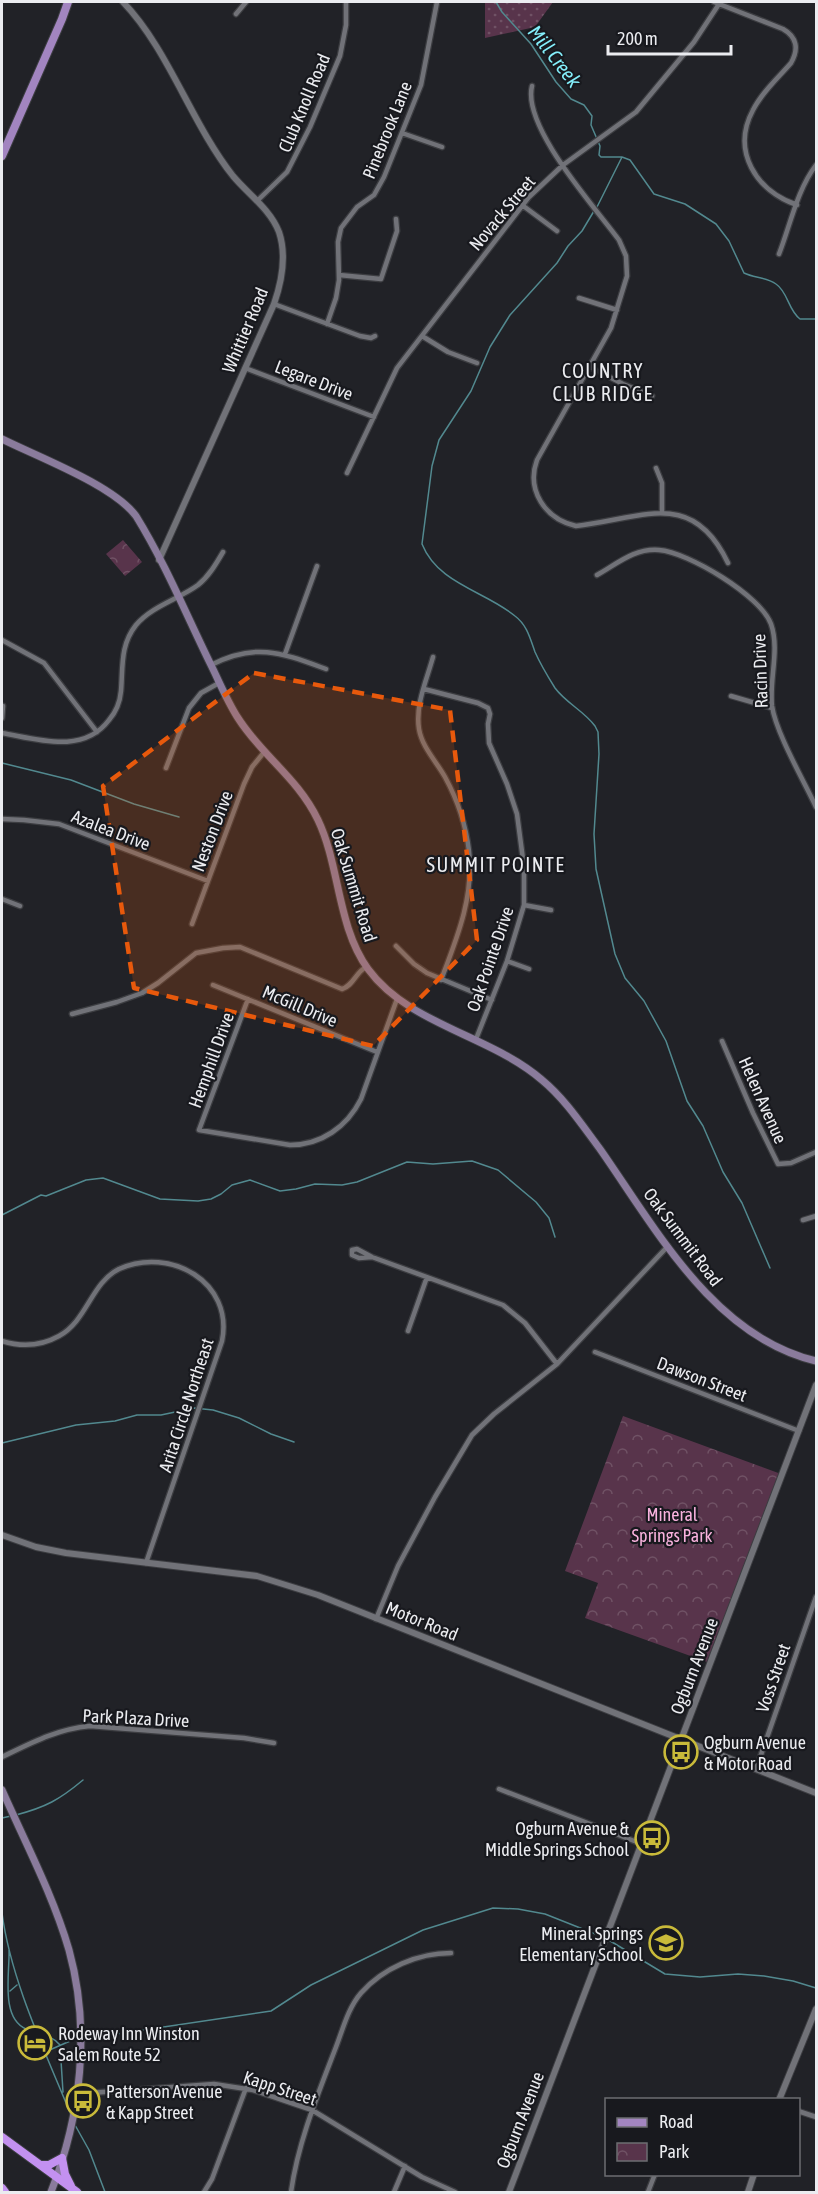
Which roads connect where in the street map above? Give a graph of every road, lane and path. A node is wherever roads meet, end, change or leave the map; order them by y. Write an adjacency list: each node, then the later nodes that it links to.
1 (68, 2): 11 (main road)
2 (123, 2): 14 (street, Whittier Road)
3 (246, 2): 7 (street)
4 (346, 2): 14 (street, Club Knoll Road)
5 (437, 2): 9 (street, Pinebrook Lane)
6 (717, 3): 12 (street, Novack Street); 16 (street)
7 (236, 14)
8 (532, 86): 12 (street)
9 (402, 133): 10 (street); 20 (street, Pinebrook Lane)
10 (442, 147)
11 (2, 156)
12 (563, 165): 15 (street, Novack Street); 23 (street)
13 (816, 165): 16 (street)
14 (257, 201): 22 (street, Whittier Road)
15 (522, 205): 18 (street); 26 (street, Novack Street)
16 (797, 205): 19 (street)
17 (396, 219): 20 (street)
18 (557, 231)
19 (779, 254)
20 (339, 275): 24 (street, Pinebrook Lane)
21 (579, 297): 23 (street)
22 (274, 304): 24 (street); 29 (street, Whittier Road)
23 (617, 310): 28 (street)
24 (327, 324): 25 (street)
25 (375, 336)
26 (422, 336): 27 (street); 31 (street, Novack Street)
27 (477, 363)
28 (590, 367): 30 (street); 35 (street)
29 (245, 368): 31 (street, Legare Drive); 37 (street, Whittier Road)
30 (652, 396)
31 (374, 417): 34 (street, Novack Street)
32 (2, 439): 37 (main road, Oak Summit Road)
33 (656, 468): 35 (street)
34 (347, 473)
35 (662, 513): 38 (street)
36 (224, 552): 41 (street)
37 (159, 560): 41 (main road, Oak Summit Road)
38 (728, 563)
39 (317, 566): 43 (street)
40 (597, 575): 51 (street, Racin Drive)
41 (177, 597): 45 (main road, Oak Summit Road); 53 (street)
42 (2, 640): 53 (street)
43 (285, 654): 45 (street); 46 (street)
44 (433, 657): 48 (street)
45 (211, 665): 47 (main road, Oak Summit Road)
46 (326, 669)
47 (219, 683): 55 (main road, Oak Summit Road); 56 (street)
48 (424, 689): 61 (street, Oak Pointe Drive); 69 (street)
49 (731, 696): 51 (street)
50 (3, 706): 52 (street)
51 (772, 708): 57 (street, Racin Drive)
52 (2, 718)
53 (97, 732): 54 (street)
54 (2, 733)
55 (265, 751): 59 (street, Neston Drive); 67 (main road, Oak Summit Road)
56 (166, 768)
57 (816, 807)
58 (2, 819): 59 (street, Azalea Drive)
59 (208, 881): 64 (street, Neston Drive)
60 (2, 899): 62 (street)
61 (524, 905): 63 (street); 66 (street, Oak Pointe Drive)
62 (20, 906)
63 (551, 910)
64 (192, 924)
65 (396, 946): 69 (street)
66 (507, 961): 68 (street); 73 (street, Oak Pointe Drive)
67 (366, 967): 72 (main road, Oak Summit Road); 74 (street)
68 (529, 969)
69 (441, 980): 73 (street)
70 (213, 985): 71 (street, McGill Drive)
71 (248, 999): 77 (street, McGill Drive); 77 (street, Hemphill Drive)
72 (397, 999): 75 (main road, Oak Summit Road); 77 (street)
73 (492, 1000): 75 (street, Oak Pointe Drive)
74 (72, 1014)
75 (476, 1039): 81 (main road, Oak Summit Road)
76 (722, 1041): 78 (street, Helen Avenue)
77 (377, 1052)
78 (816, 1152)
79 (816, 1216): 80 (street)
80 (804, 1220)
81 (669, 1246): 87 (main road, Oak Summit Road); 88 (street)
82 (372, 1257): 83 (street)
83 (427, 1277): 84 (street); 88 (street)
84 (408, 1331)
85 (2, 1341): 92 (street, Arita Circle Northeast)
86 (595, 1352): 90 (street, Dawson Street)
87 (816, 1361)
88 (557, 1364): 94 (street)
89 (816, 1385): 90 (street, Ogburn Avenue)
90 (799, 1431): 95 (street, Ogburn Avenue)
91 (2, 1535): 92 (street, Motor Road)
92 (146, 1563): 94 (street, Motor Road)
93 (816, 1597): 98 (street, Voss Street)
94 (376, 1619): 95 (street, Motor Road)
95 (681, 1741): 98 (street, Motor Road); 102 (street, Ogburn Avenue)
96 (274, 1743): 97 (street, Park Plaza Drive)
97 (2, 1757)
98 (756, 1769): 101 (street, Motor Road)
99 (499, 1789): 102 (street)
100 (2, 1790): 106 (main road)
101 (816, 1793)
102 (642, 1844): 126 (street, Ogburn Avenue)
103 (451, 1953): 108 (street)
104 (816, 2009): 107 (street)
105 (246, 2088): 106 (street, Kapp Street); 108 (street, Kapp Street); 122 (street)
106 (76, 2094): 112 (main road)
107 (780, 2098)
108 (312, 2110): 114 (street, Kapp Street); 123 (street)
109 (800, 2112): 110 (street)
110 (816, 2117)
111 (2, 2138): 113 (highway)
112 (62, 2158): 113 (highway); 117 (main road); 119 (highway)
113 (41, 2165): 117 (highway)
114 (405, 2166): 124 (street); 125 (street, Kapp Street)
115 (655, 2176): 127 (street)
116 (754, 2176): 128 (street)
117 (57, 2177): 119 (highway); 121 (main road)
118 (2, 2188): 120 (highway)
119 (74, 2189)
120 (4, 2193)
121 (51, 2193)
122 (204, 2193)
123 (291, 2193)
124 (394, 2193)
125 (455, 2193)
126 (509, 2193)
127 (648, 2193)
128 (748, 2193)

